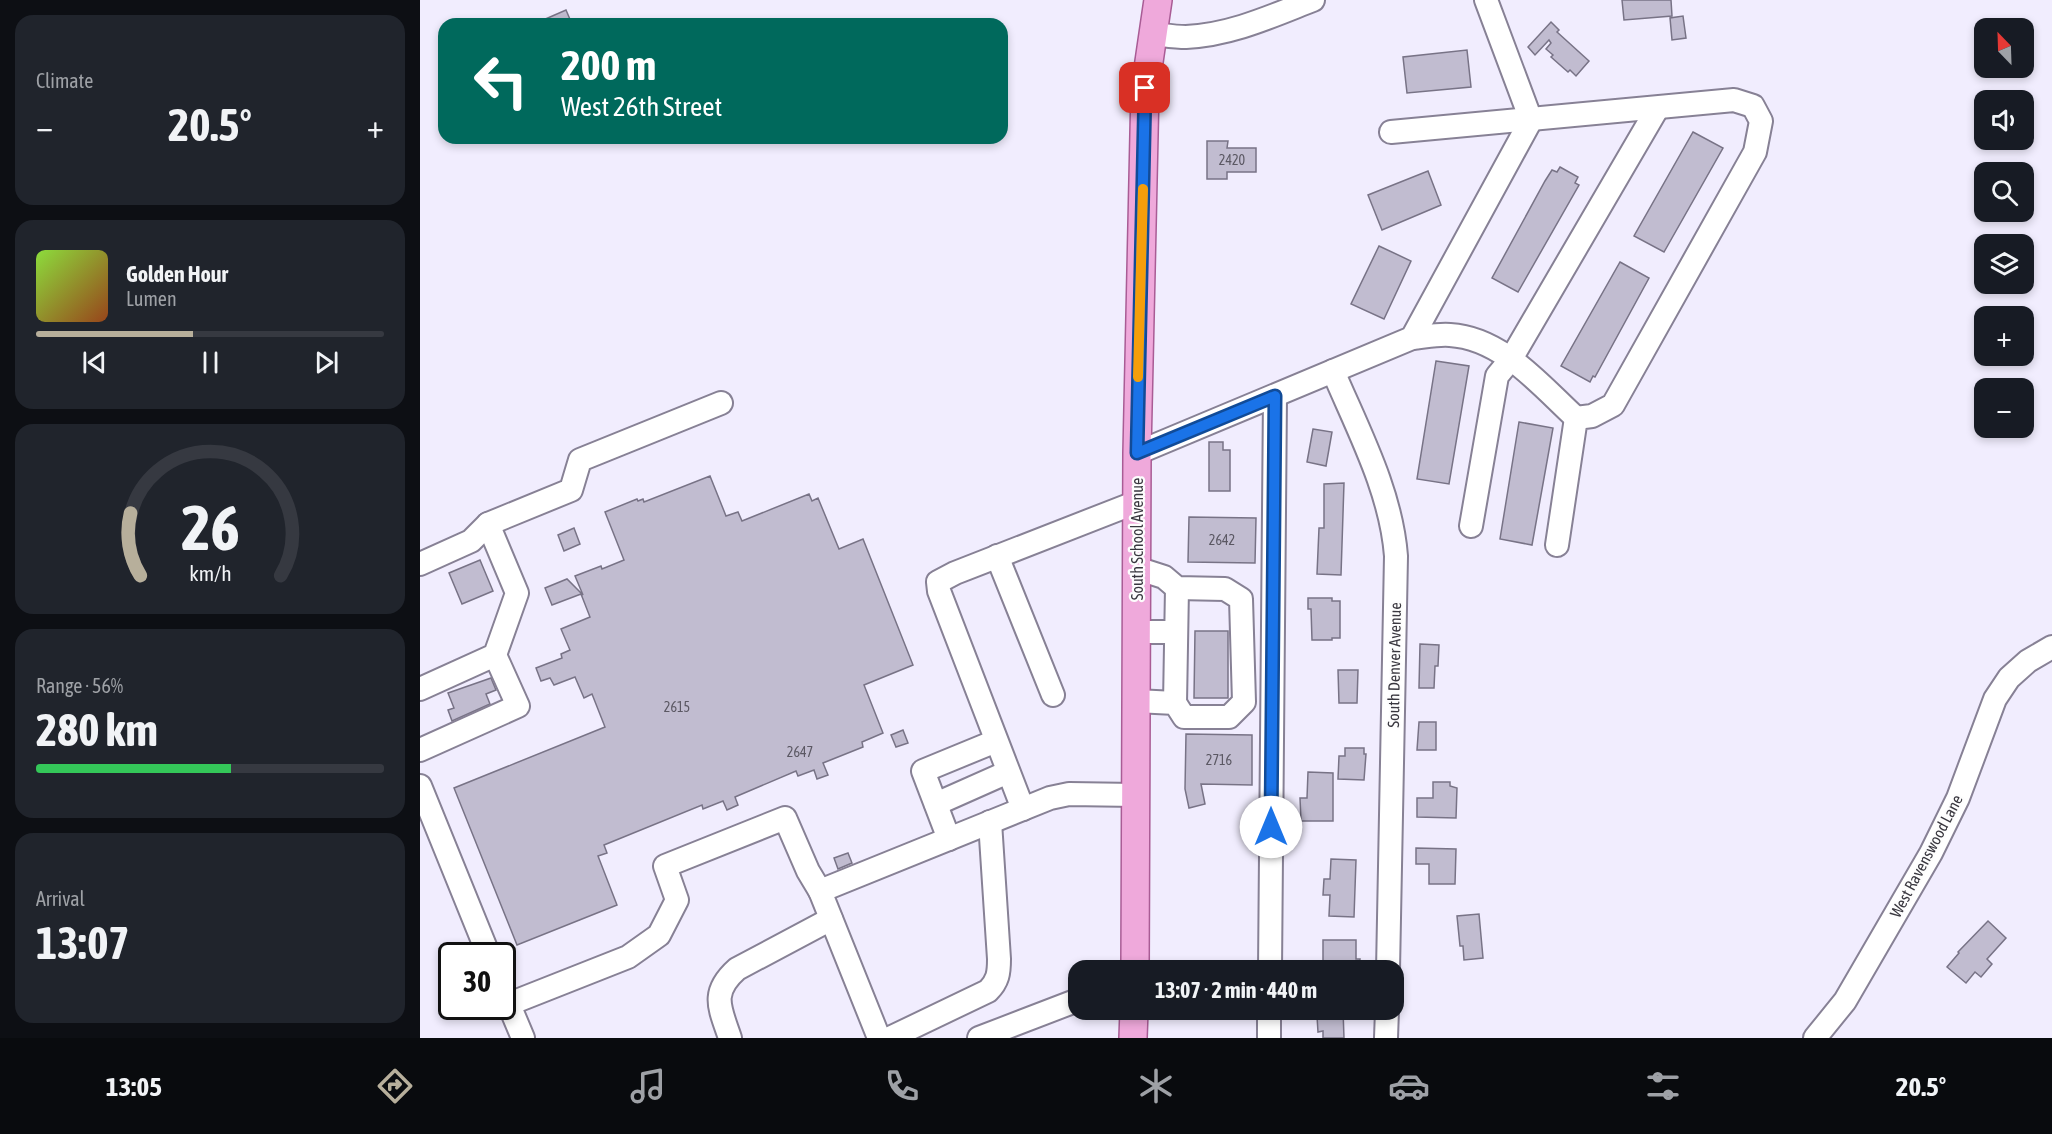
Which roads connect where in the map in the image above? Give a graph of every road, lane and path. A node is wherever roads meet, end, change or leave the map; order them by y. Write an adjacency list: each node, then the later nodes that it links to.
1 (1158, 0): 4 (main road, South School Avenue)
2 (1313, 0): 4 (street)
3 (1486, 0): 6 (street)
4 (1152, 34): 14 (main road, South School Avenue)
5 (1657, 109): 6 (street); 9 (street); 13 (street)
6 (1531, 120): 7 (street); 8 (street)
7 (1391, 132)
8 (1412, 338): 9 (street); 10 (street)
9 (1511, 359): 13 (street); 17 (street)
10 (1340, 368): 11 (street); 45 (street, South Denver Avenue)
11 (1275, 396): 14 (street); 44 (street)
12 (721, 403): 16 (street)
13 (1576, 418): 18 (street)
14 (1137, 453): 15 (main road, South School Avenue)
15 (1137, 502): 19 (street); 21 (main road, South School Avenue)
16 (488, 524): 20 (street); 26 (street)
17 (1471, 526)
18 (1557, 544)
19 (997, 556): 28 (street); 31 (street)
20 (420, 564)
21 (1137, 568): 22 (street); 23 (main road, South School Avenue)
22 (1178, 588): 24 (street); 30 (street)
23 (1136, 632): 24 (street); 29 (main road, South School Avenue)
24 (1176, 632): 30 (street)
25 (2052, 646): 60 (street, West Ravenswood Lane)
26 (495, 656): 27 (street); 32 (street)
27 (420, 688)
28 (1053, 695)
29 (1136, 700): 30 (street); 35 (main road, South School Avenue)
30 (1175, 703)
31 (996, 741): 33 (street); 36 (street)
32 (420, 750)
33 (1008, 772): 36 (street); 37 (street)
34 (420, 786): 42 (street)
35 (1136, 795): 37 (street); 43 (main road, South School Avenue)
36 (936, 804): 39 (street)
37 (1023, 809): 38 (street)
38 (990, 822): 39 (street); 55 (street)
39 (949, 839): 40 (street)
40 (820, 891): 41 (street); 46 (street)
41 (831, 919): 53 (street); 54 (street)
42 (483, 942)
43 (1135, 960)
44 (1269, 960)
45 (1388, 960)
46 (516, 993)
47 (1068, 1004): 56 (street)
48 (516, 1020): 52 (street)
49 (1134, 1020): 57 (main road)
50 (1269, 1020): 58 (street)
51 (1387, 1020): 59 (street)
52 (523, 1038)
53 (730, 1038)
54 (879, 1038)
55 (890, 1038)
56 (980, 1038)
57 (1133, 1038)
58 (1269, 1038)
59 (1386, 1038)
60 (1815, 1038)

